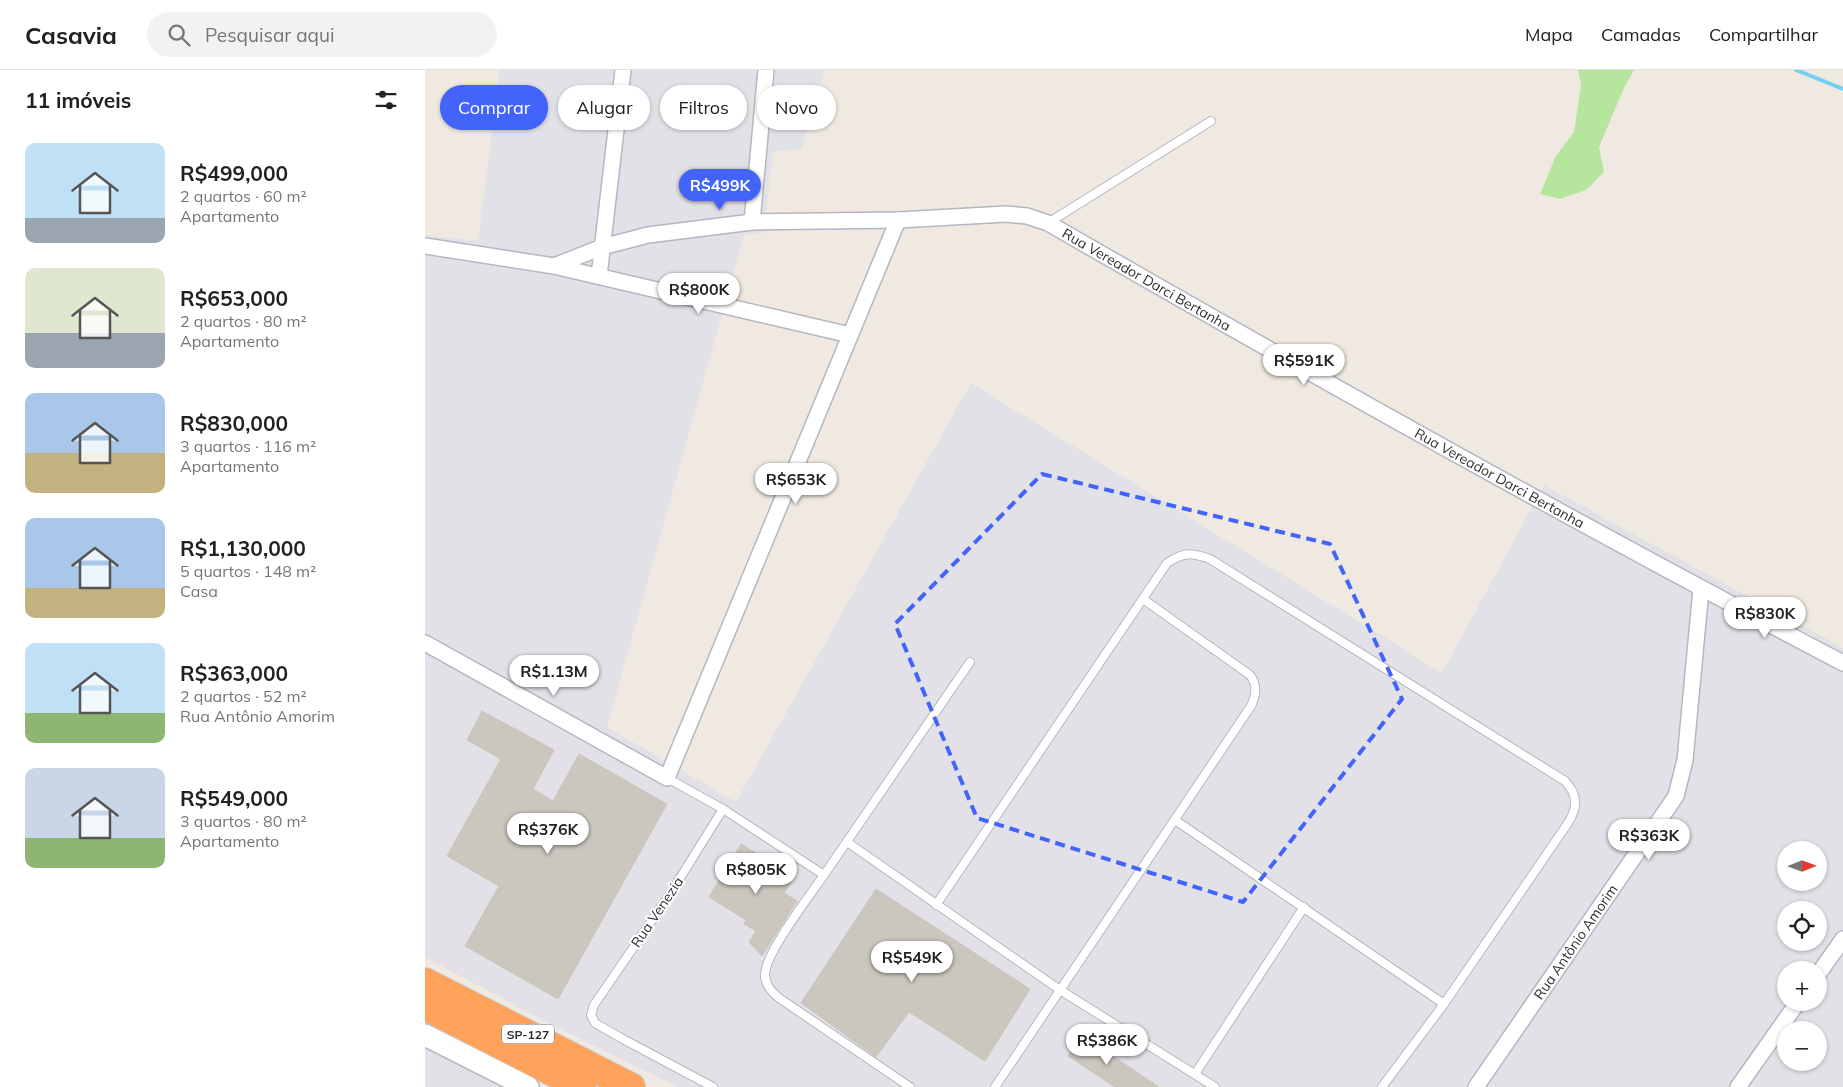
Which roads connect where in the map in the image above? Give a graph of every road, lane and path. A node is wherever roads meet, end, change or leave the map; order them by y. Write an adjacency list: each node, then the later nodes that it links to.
1 (623, 70): 8 (street)
2 (767, 70): 5 (street)
3 (1211, 121): 6 (lane)
4 (897, 220): 5 (street, Rua Vereador Darci Bertanha); 6 (street, Rua Vereador Darci Bertanha); 11 (street)
5 (752, 222): 8 (street, Rua Vereador Darci Bertanha)
6 (1048, 223): 12 (street, Rua Vereador Darci Bertanha)
7 (425, 246): 9 (street)
8 (602, 247): 9 (street, Rua Vereador Darci Bertanha); 10 (street)
9 (554, 266): 10 (street)
10 (599, 276): 11 (street)
11 (851, 335): 17 (street)
12 (1701, 589): 16 (street, Rua Vereador Darci Bertanha); 41 (street, Rua Antônio Amorim)
13 (1143, 599): 19 (lane); 22 (lane); 28 (lane)
14 (425, 643): 17 (street)
15 (970, 662): 20 (lane)
16 (1843, 663)
17 (667, 778): 18 (lane)
18 (723, 808): 21 (lane); 36 (lane, Rua Venezia)
19 (1175, 820): 23 (lane); 27 (lane)
20 (847, 842): 21 (lane); 22 (lane)
21 (824, 875): 37 (lane)
22 (936, 905): 27 (lane)
23 (1304, 908): 28 (lane); 32 (lane)
24 (1843, 939): 25 (street)
25 (1827, 962)
26 (425, 982): 35 (highway, SP-127)
27 (1060, 990): 32 (lane); 38 (lane)
28 (1445, 1004): 40 (lane)
29 (425, 1006): 34 (highway, SP-127)
30 (1792, 1011): 42 (street)
31 (425, 1035): 33 (street)
32 (1195, 1074): 39 (lane)
33 (527, 1087)
34 (582, 1087)
35 (631, 1087)
36 (713, 1087)
37 (910, 1087)
38 (995, 1087)
39 (1215, 1087)
40 (1382, 1087)
41 (1476, 1087)
42 (1738, 1087)

